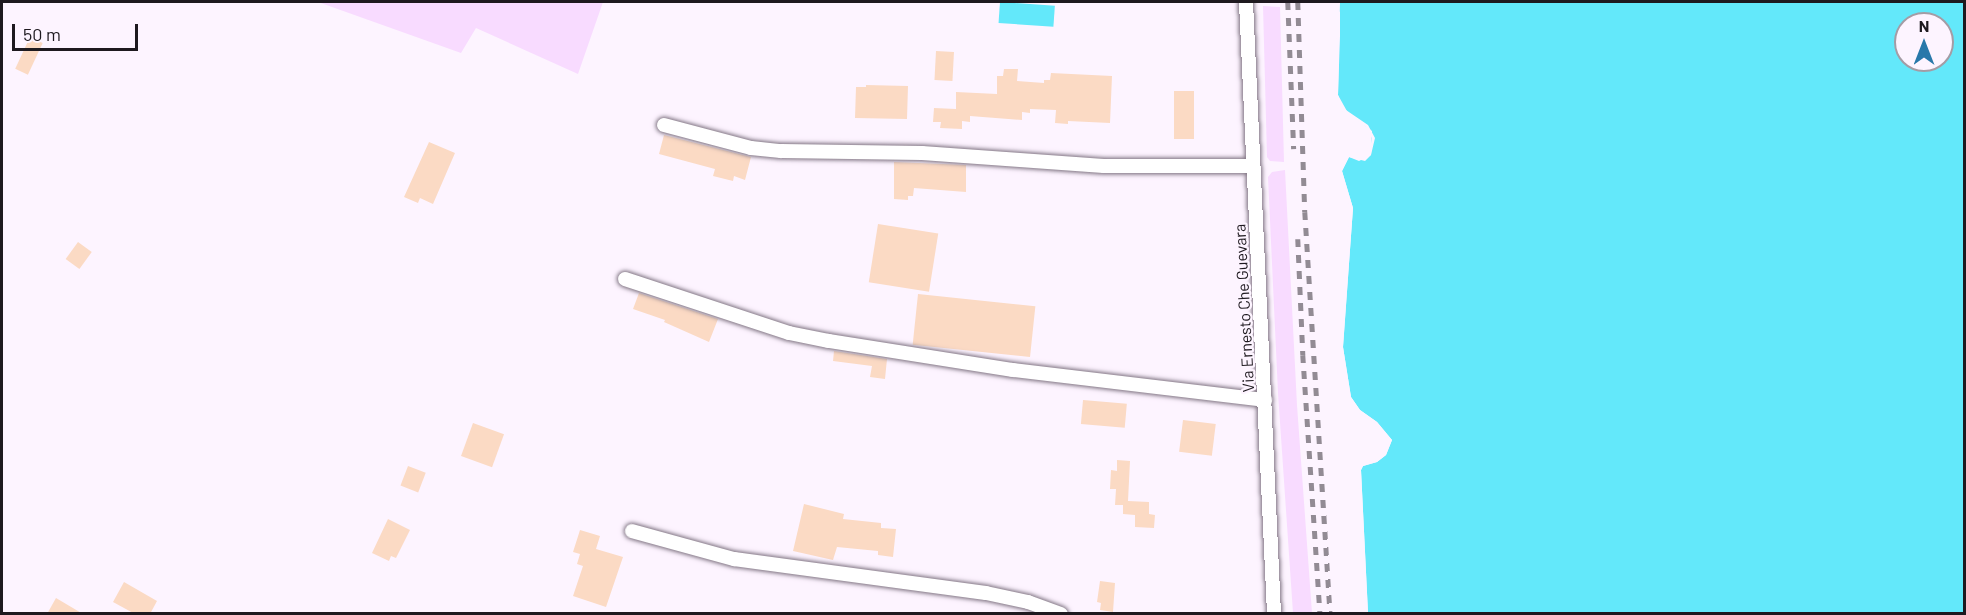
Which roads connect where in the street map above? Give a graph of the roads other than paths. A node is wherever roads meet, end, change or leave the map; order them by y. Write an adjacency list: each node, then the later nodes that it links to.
1 (1246, 2): 3 (street, Via Ernesto Che Guevara)
2 (664, 125): 3 (street)
3 (1253, 166): 5 (street, Via Ernesto Che Guevara)
4 (625, 279): 5 (street)
5 (1265, 400): 8 (street, Via Ernesto Che Guevara)
6 (632, 531): 7 (street)
7 (1061, 614)
8 (1274, 614)

